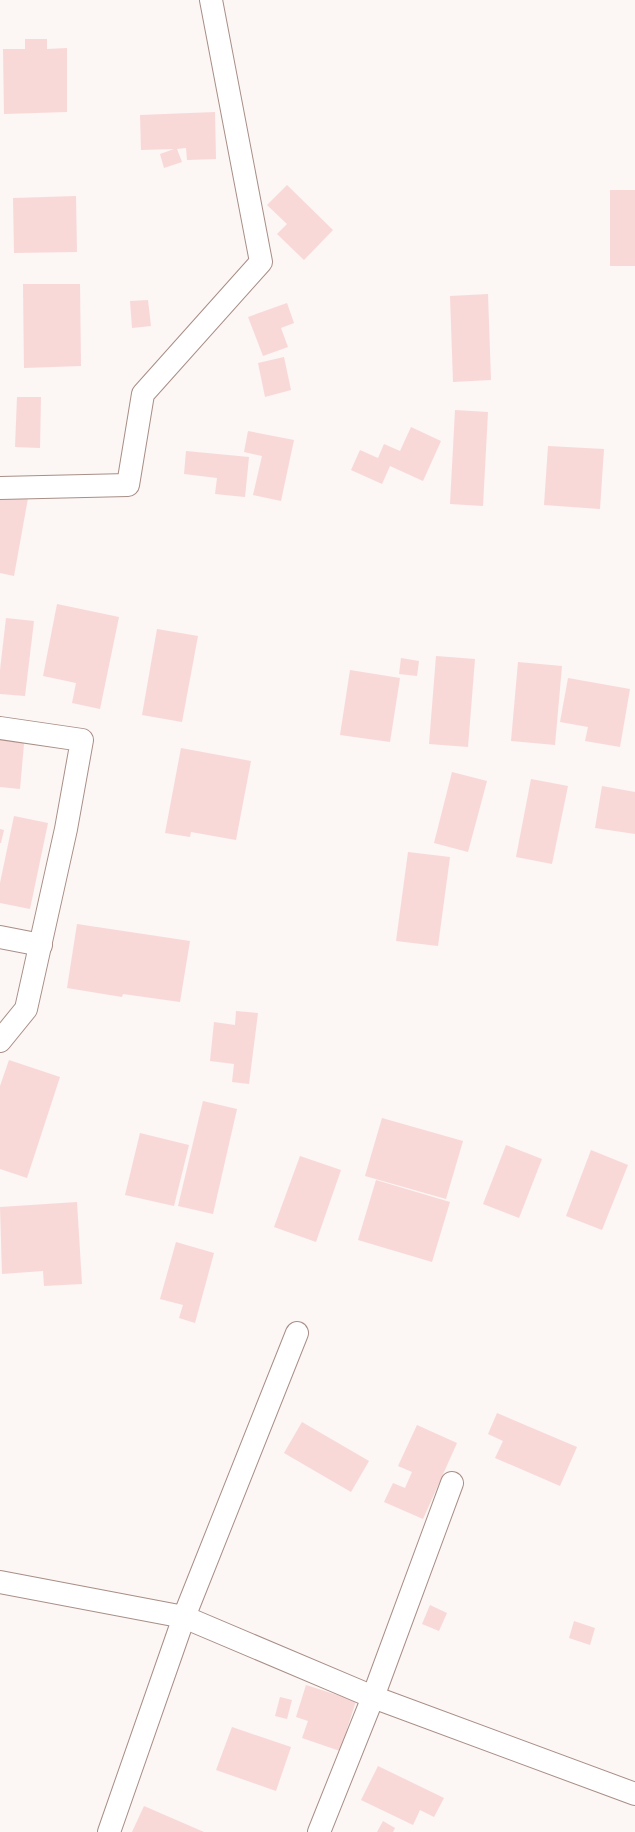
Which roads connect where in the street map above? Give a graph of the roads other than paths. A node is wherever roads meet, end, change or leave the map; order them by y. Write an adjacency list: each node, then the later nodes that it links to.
1 (211, 0): 2 (street)
2 (0, 488)
3 (0, 728): 5 (street)
4 (0, 937): 5 (street)
5 (41, 945): 6 (street)
6 (0, 1041)
7 (297, 1333): 10 (street)
8 (452, 1483): 11 (street)
9 (0, 1582): 10 (street)
10 (184, 1617): 11 (street); 13 (street)
11 (373, 1697): 12 (street); 14 (street)
12 (635, 1794)
13 (109, 1832)
14 (319, 1832)

